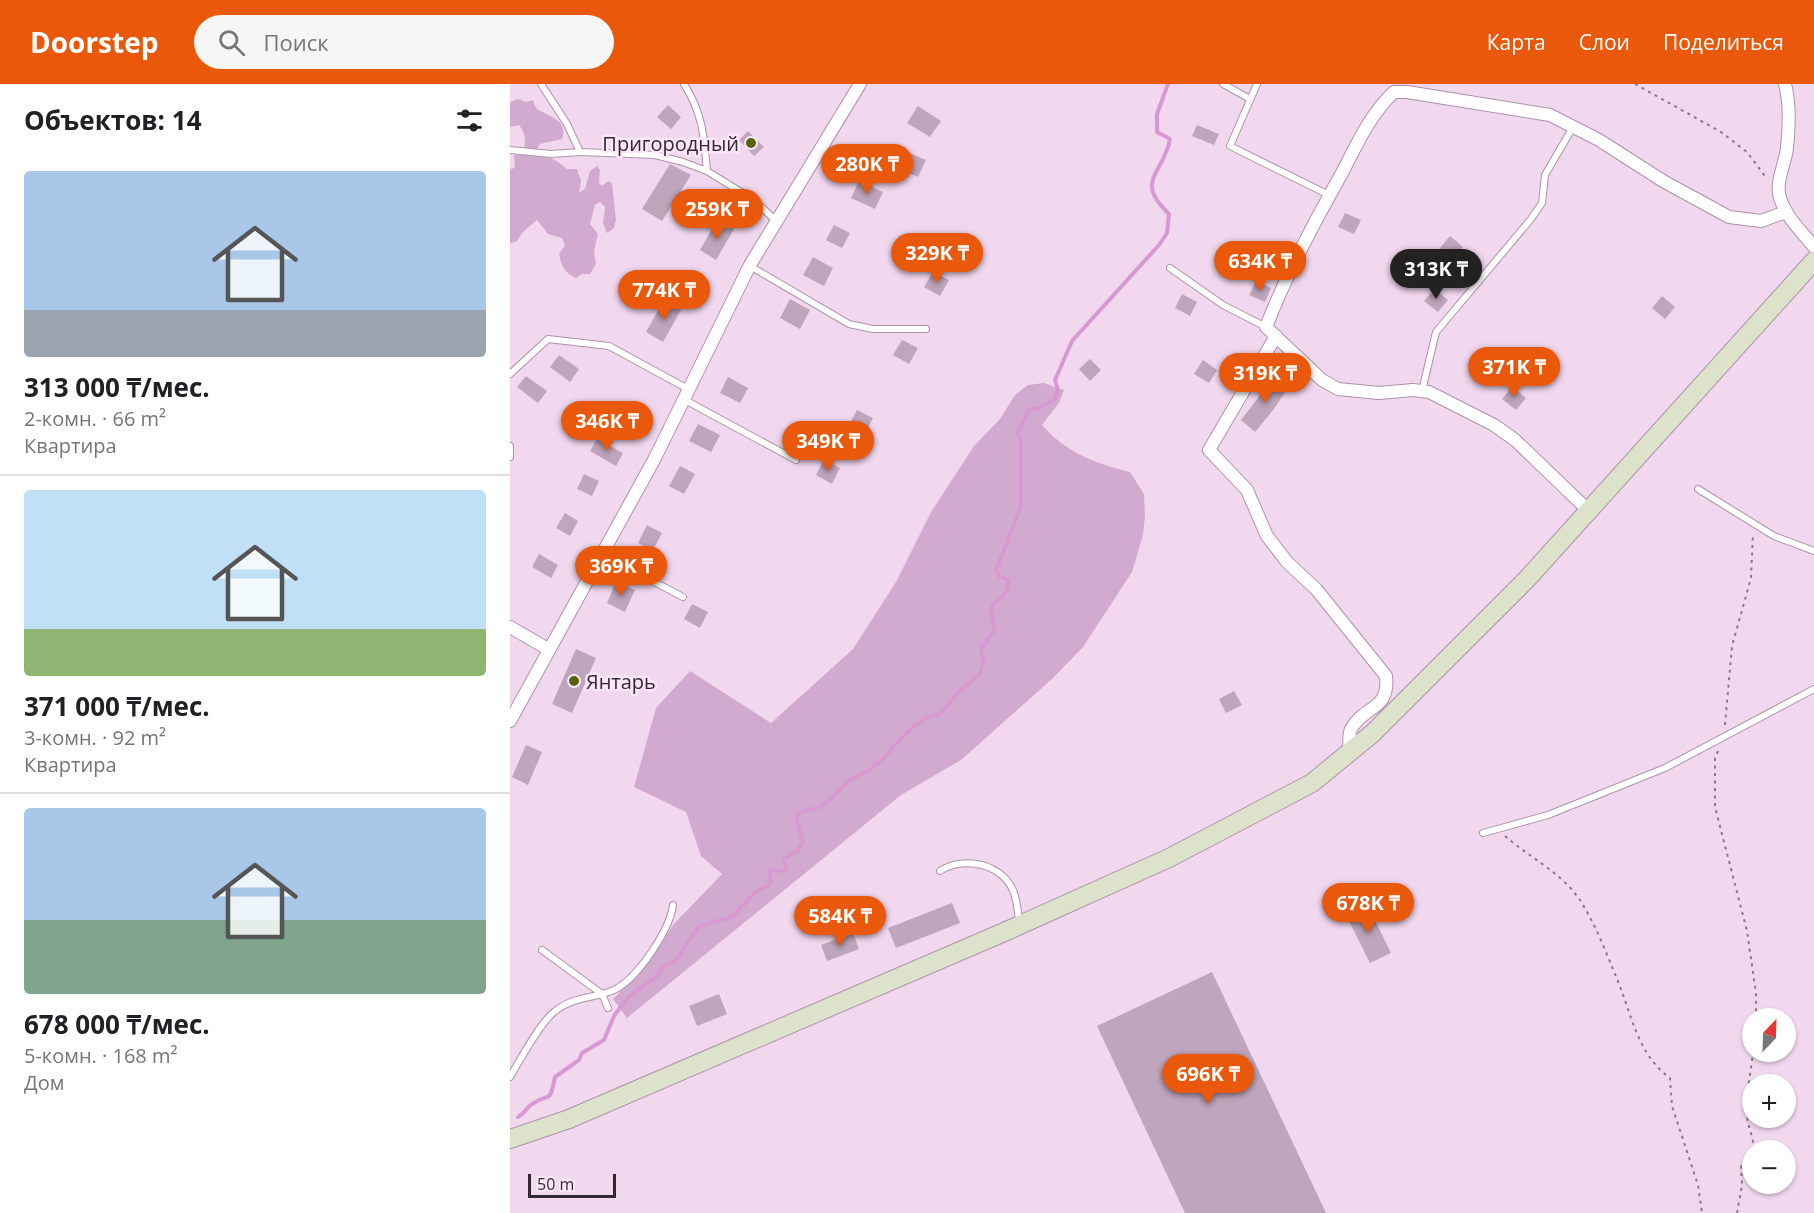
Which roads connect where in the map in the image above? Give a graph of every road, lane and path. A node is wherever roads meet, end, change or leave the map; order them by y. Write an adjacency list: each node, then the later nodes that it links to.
1 (541, 84): 12 (lane)
2 (684, 84): 13 (lane)
3 (860, 84): 17 (street)
4 (1223, 84): 9 (lane)
5 (1257, 84): 9 (lane)
6 (1635, 84): 15 (path)
7 (1785, 84): 15 (street)
8 (1408, 88): 10 (street); 14 (street)
9 (1250, 99): 14 (lane)
10 (1573, 127): 16 (street); 26 (lane)
11 (510, 150): 12 (lane)
12 (580, 152): 13 (lane)
13 (707, 171): 17 (lane)
14 (1329, 195): 22 (street)
15 (1779, 196): 16 (street)
16 (1786, 212): 18 (street)
17 (775, 220): 20 (street)
18 (1814, 247)
19 (1814, 261): 32 (street)
20 (750, 265): 23 (lane); 27 (street)
21 (1170, 268): 22 (lane)
22 (1266, 327): 24 (street)
23 (926, 329)
24 (1276, 336): 26 (street); 42 (street)
25 (510, 374): 27 (lane)
26 (1422, 392): 32 (street)
27 (685, 394): 30 (lane); 35 (street)
28 (510, 447): 29 (lane)
29 (510, 457)
30 (796, 459)
31 (1698, 489): 33 (lane)
32 (1589, 511): 42 (street)
33 (1754, 522): 34 (lane); 41 (path)
34 (1814, 551)
35 (601, 554): 36 (lane); 38 (street)
36 (683, 597)
37 (510, 627): 38 (street)
38 (548, 649): 40 (street)
39 (1814, 689): 41 (lane)
40 (510, 721)
41 (1723, 737): 43 (lane); 51 (path)
42 (1349, 753): 47 (street)
43 (1498, 829): 44 (lane); 59 (path)
44 (1483, 833)
45 (940, 872): 47 (lane)
46 (673, 904): 49 (lane)
47 (1020, 925): 54 (street)
48 (542, 950): 49 (lane)
49 (602, 994): 50 (lane); 53 (lane)
50 (608, 1008)
51 (1756, 1008)
52 (1753, 1062): 55 (path)
53 (510, 1077)
54 (510, 1139)
55 (1754, 1140)
56 (1742, 1165): 58 (path)
57 (1742, 1185): 60 (path)
58 (1742, 1185)
59 (1702, 1213)
60 (1737, 1213)

